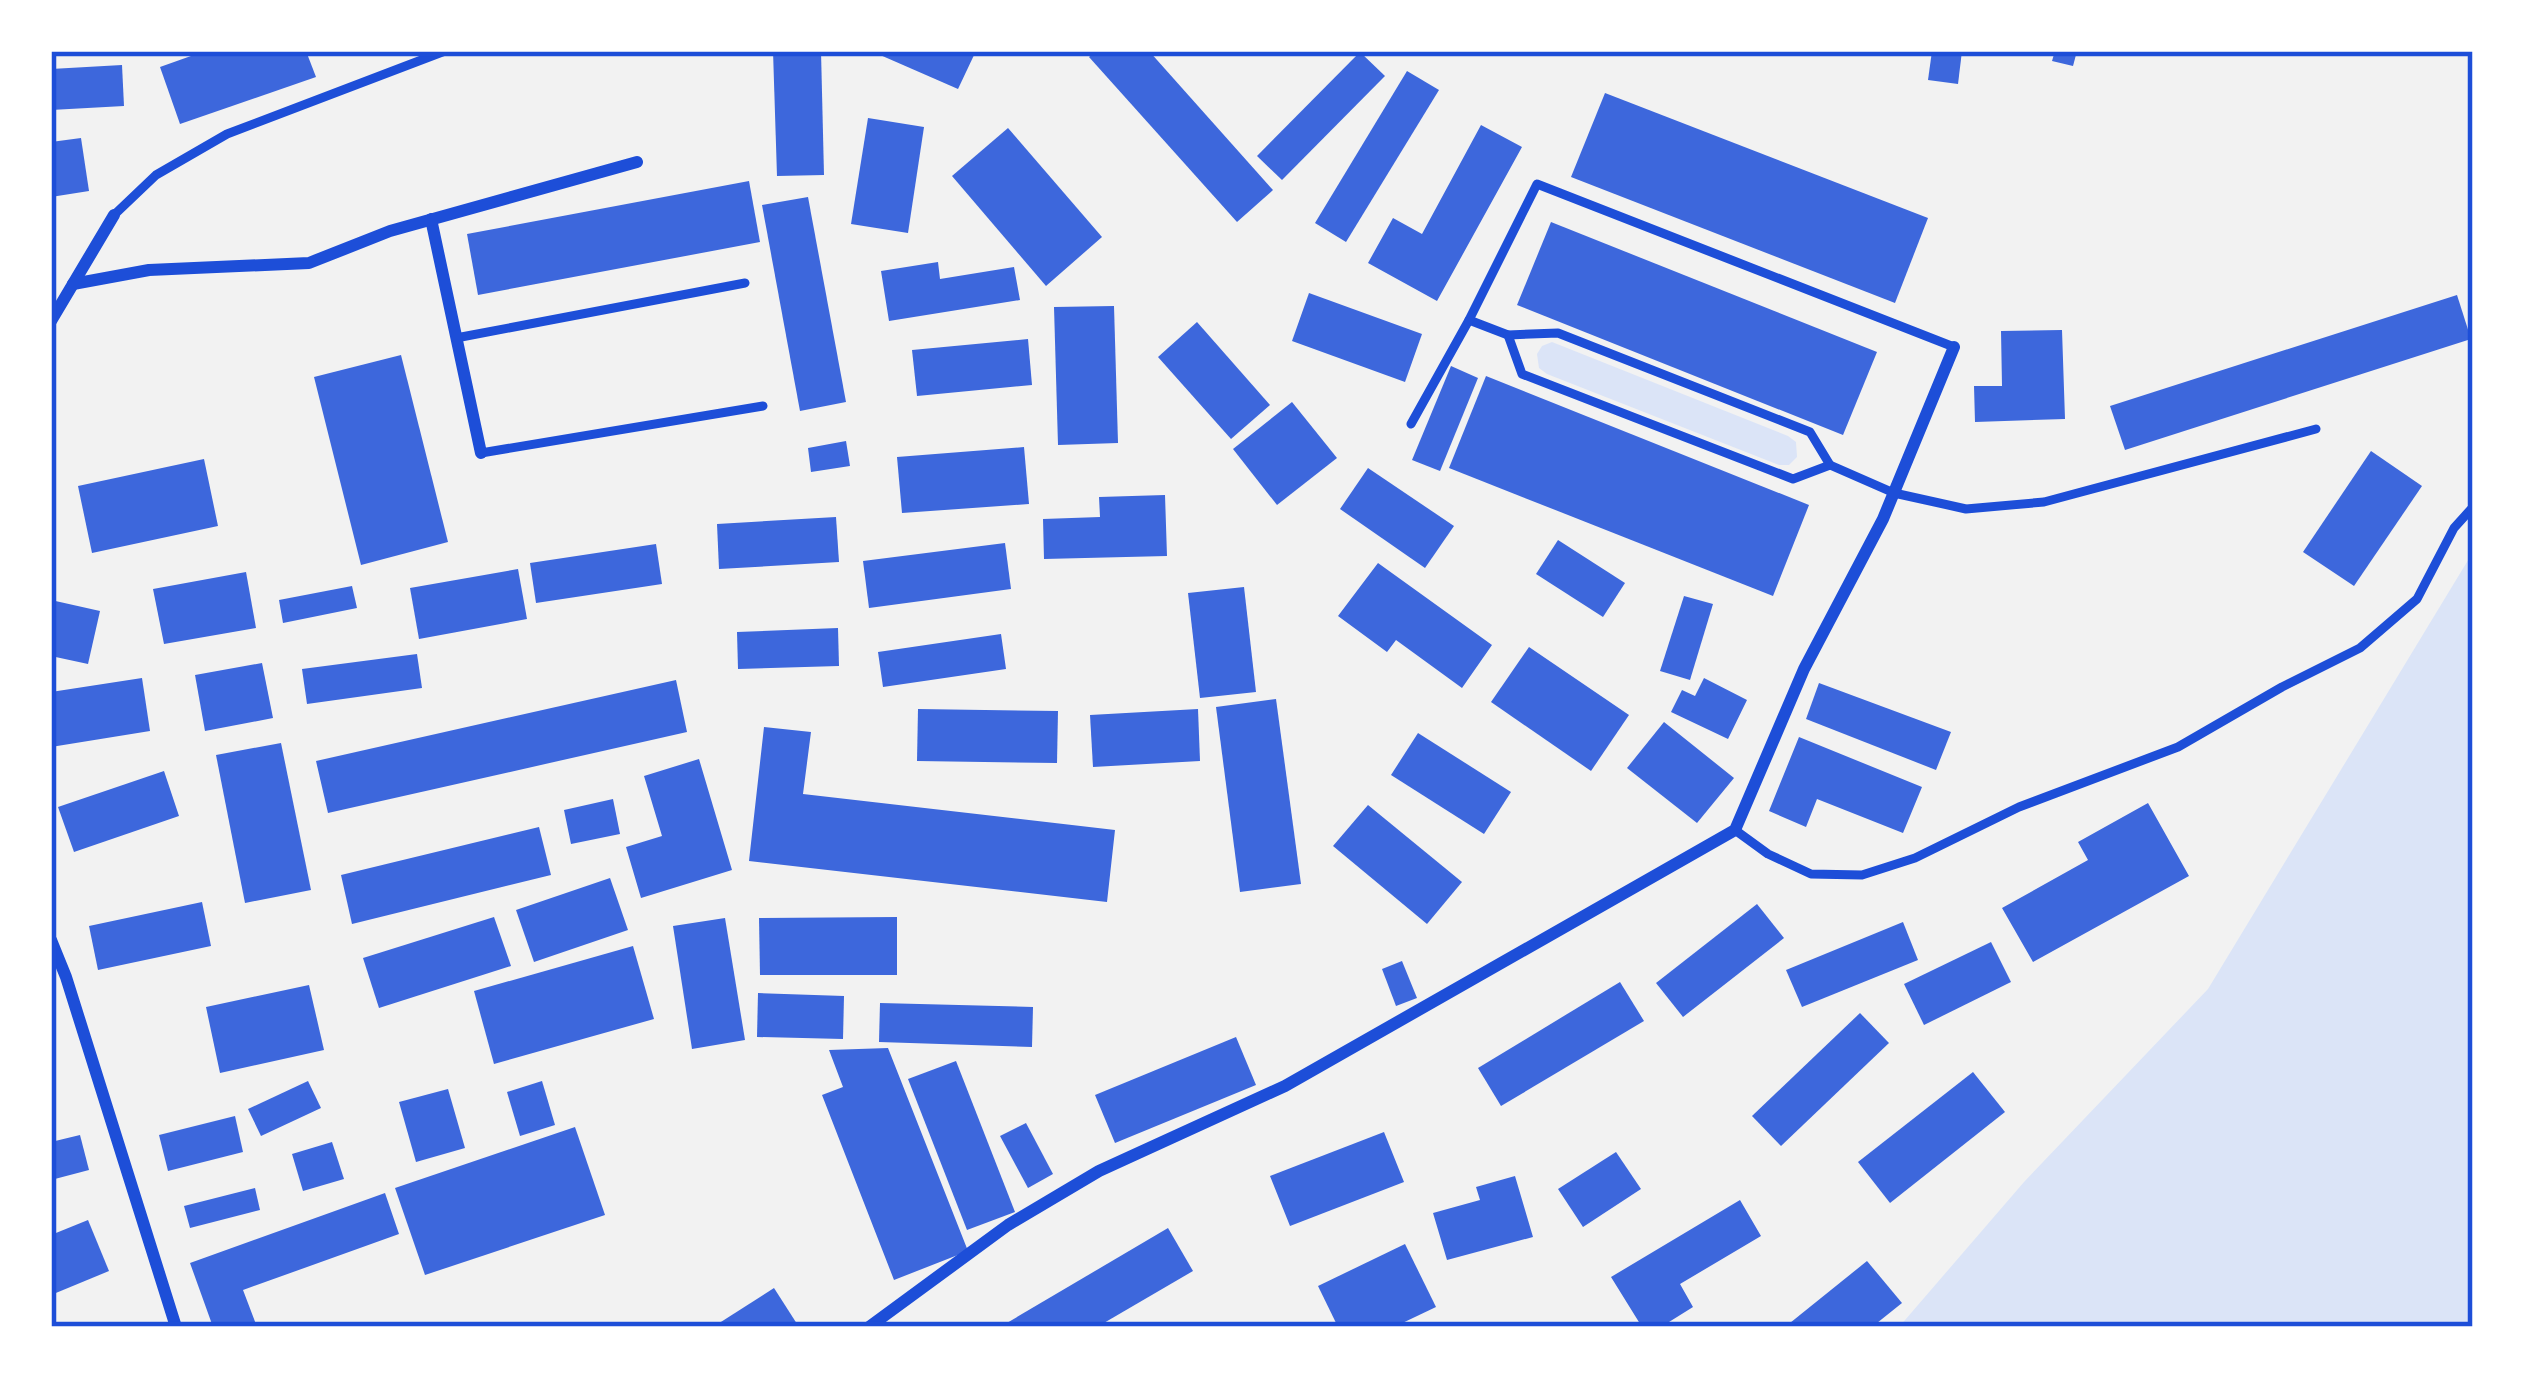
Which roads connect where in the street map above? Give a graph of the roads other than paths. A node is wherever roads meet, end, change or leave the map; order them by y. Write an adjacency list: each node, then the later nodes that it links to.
1 (446, 51): 3 (lane)
2 (637, 162): 4 (street)
3 (114, 214): 6 (street)
4 (431, 219): 6 (street); 10 (street)
5 (746, 283): 10 (lane)
6 (73, 284): 8 (street)
7 (1469, 320): 9 (lane); 11 (lane); 13 (lane)
8 (51, 321)
9 (1508, 335): 16 (lane); 16 (lane)
10 (456, 338): 15 (street)
11 (1954, 347): 17 (street)
12 (763, 406): 15 (lane)
13 (1411, 424)
14 (2316, 429): 17 (lane)
15 (481, 454)
16 (1830, 466): 17 (lane)
17 (1894, 493): 19 (street)
18 (2473, 507): 19 (lane)
19 (1735, 830): 22 (street)
20 (51, 940): 21 (street)
21 (176, 1327)
22 (869, 1327)

